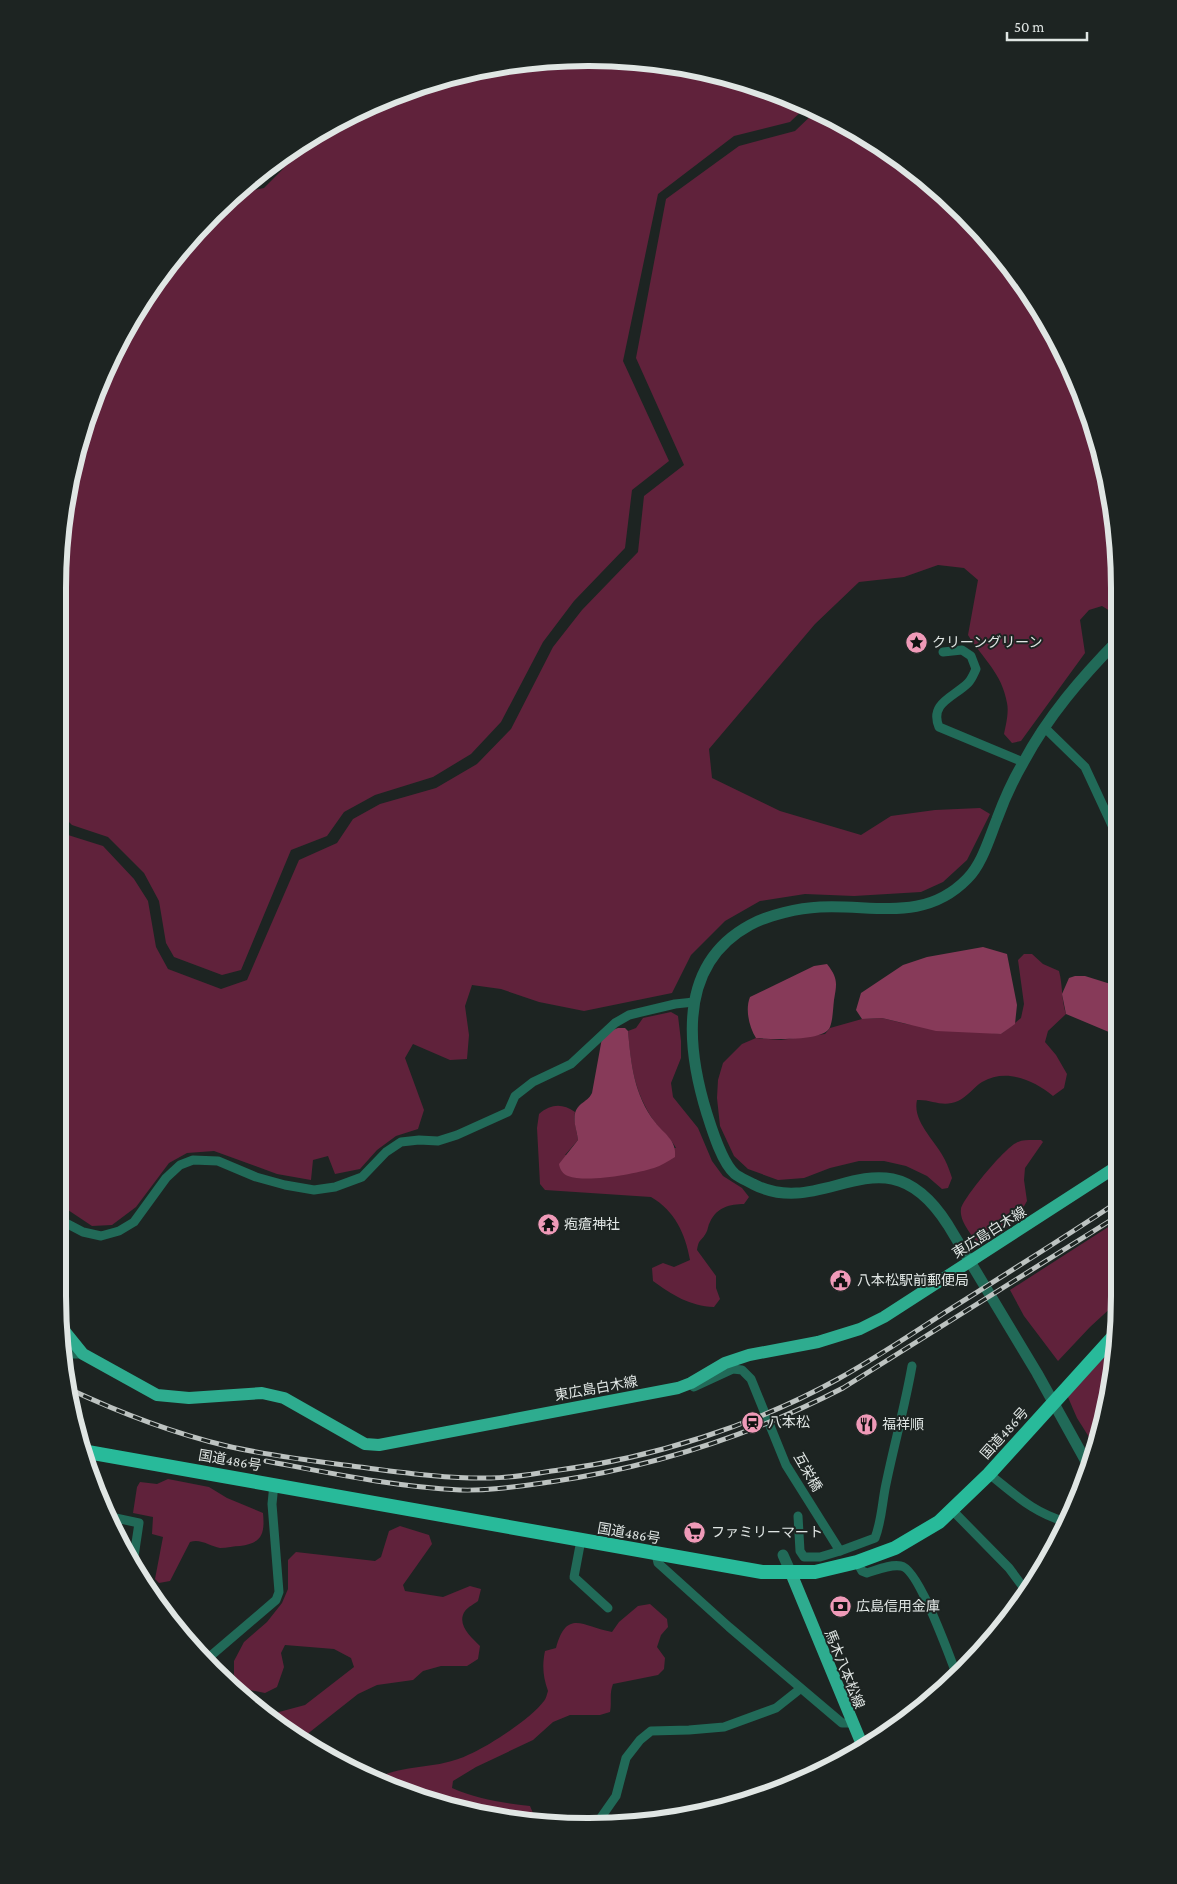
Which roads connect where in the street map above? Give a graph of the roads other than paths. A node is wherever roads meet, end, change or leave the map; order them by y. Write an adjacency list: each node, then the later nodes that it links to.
1 (1111, 648): 3 (street)
2 (943, 652): 4 (street)
3 (1045, 728): 4 (street); 5 (street)
4 (1023, 762): 6 (street)
5 (1111, 823)
6 (694, 1002): 8 (street); 16 (street)
7 (1111, 1170): 14 (main road, 東広島白木線)
8 (66, 1223)
9 (68, 1335): 12 (main road, 東広島白木線)
10 (1109, 1342): 17 (highway, 国道486号)
11 (70, 1354): 12 (street)
12 (83, 1354): 14 (main road, 東広島白木線)
13 (912, 1366): 24 (street)
14 (694, 1384): 24 (street, 互栄橋)
15 (91, 1452): 18 (highway, 国道486号)
16 (1084, 1459)
17 (989, 1474): 19 (highway, 国道486号); 22 (street)
18 (274, 1484): 23 (highway, 国道486号); 32 (street)
19 (952, 1510): 28 (highway, 国道486号); 30 (street)
20 (798, 1516): 24 (street)
21 (116, 1518): 25 (street)
22 (1060, 1520)
23 (580, 1540): 26 (highway, 国道486号); 31 (street)
24 (839, 1549)
25 (134, 1554)
26 (656, 1554): 29 (highway, 国道486号); 34 (street)
27 (783, 1555): 29 (street)
28 (857, 1562): 29 (highway, 国道486号); 33 (street)
29 (791, 1573): 35 (main road, 馬木八本松線)
30 (1023, 1586)
31 (608, 1608)
32 (211, 1656)
33 (954, 1668)
34 (800, 1688): 35 (street); 37 (street)
35 (851, 1723): 36 (main road, 馬木八本松線)
36 (860, 1742)
37 (600, 1818)

